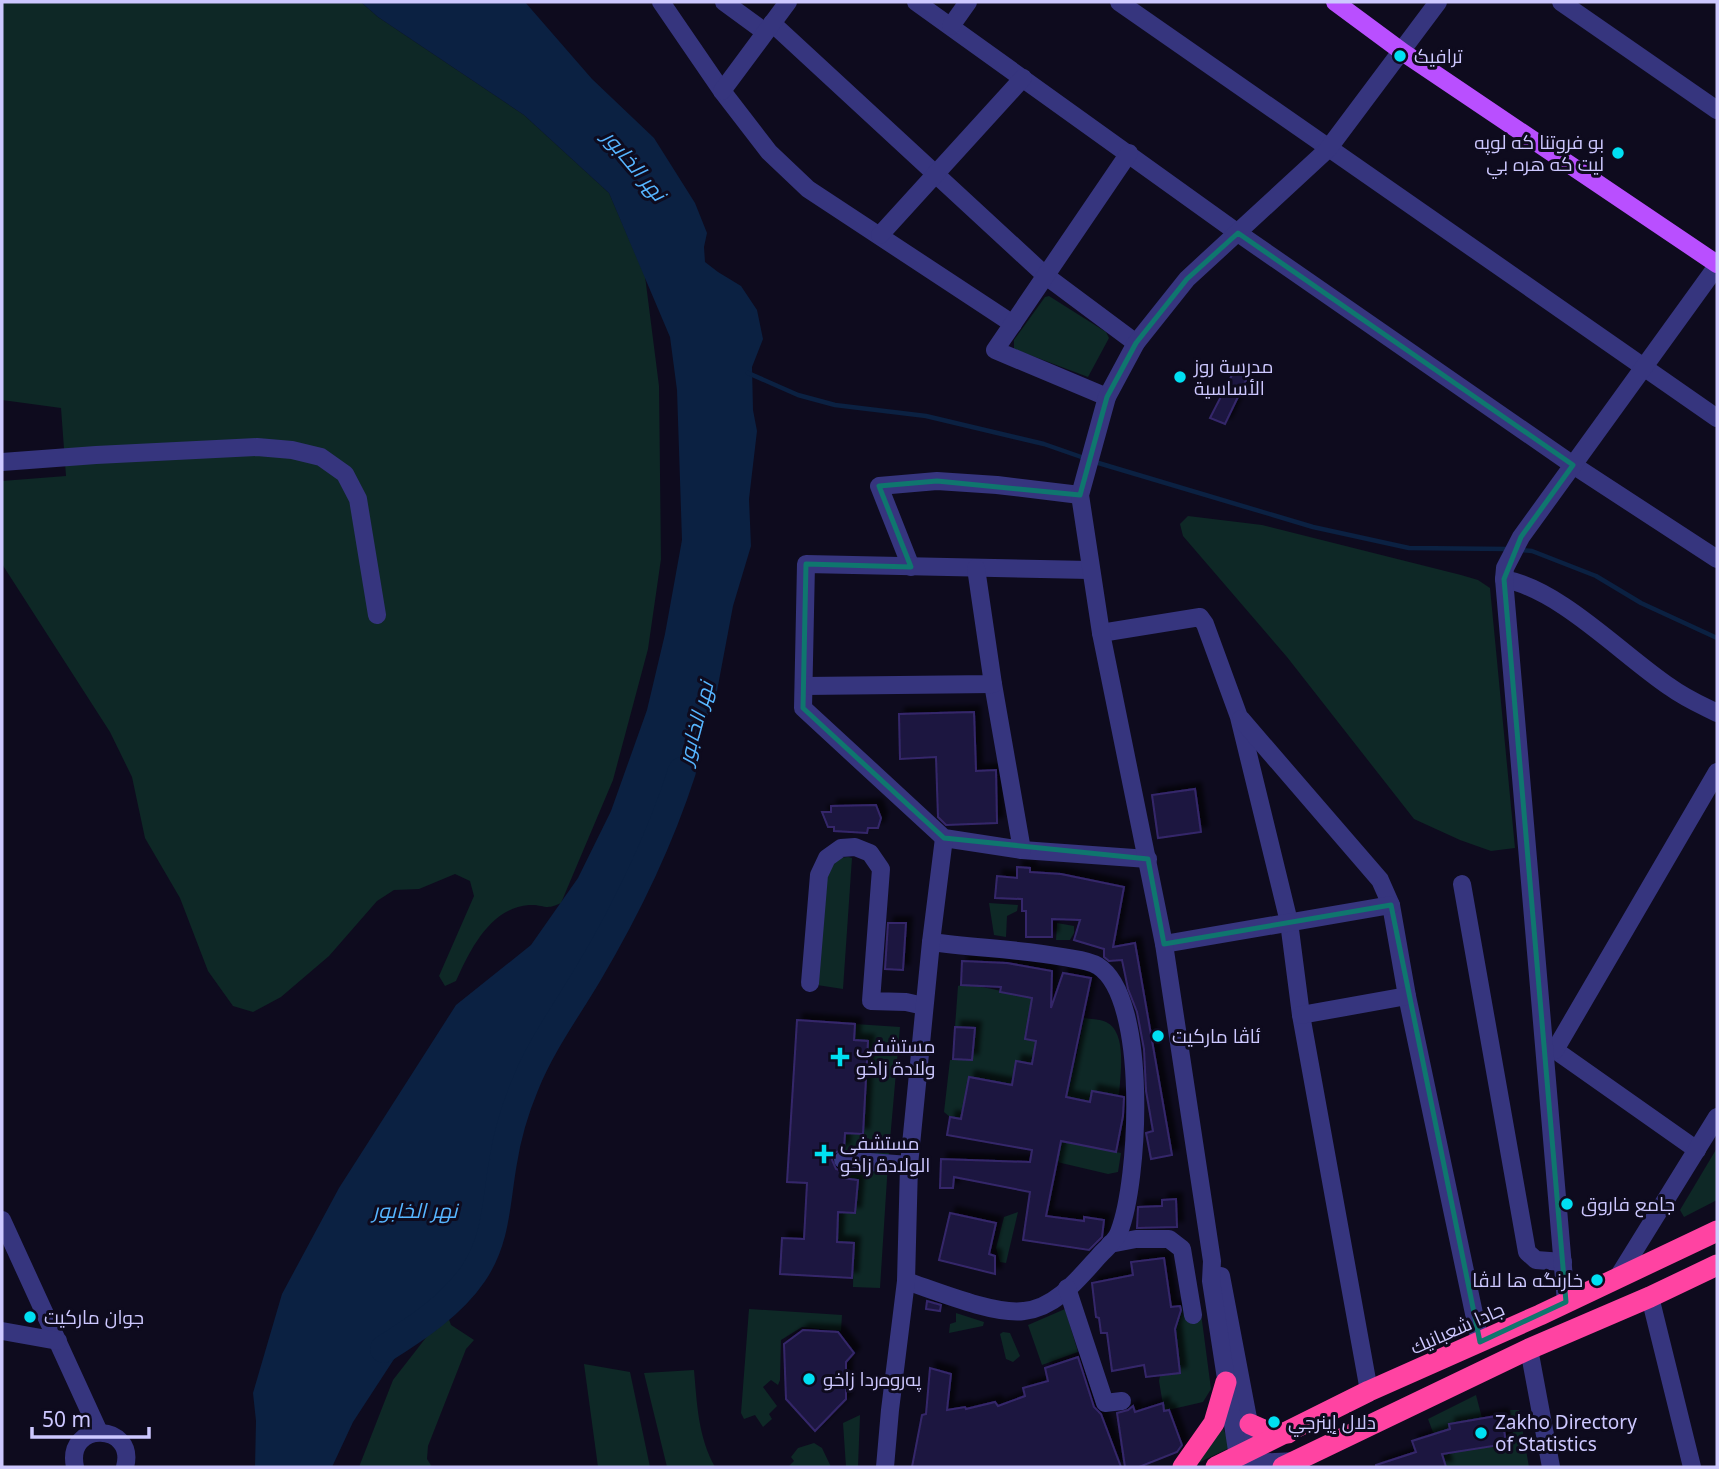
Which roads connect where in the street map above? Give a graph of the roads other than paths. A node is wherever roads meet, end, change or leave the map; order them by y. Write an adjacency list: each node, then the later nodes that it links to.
1 (662, 2): 14 (street)
2 (724, 2): 11 (street)
3 (788, 2): 11 (street)
4 (916, 2): 10 (street)
5 (968, 2): 10 (street)
6 (1119, 2): 16 (street)
7 (1335, 2): 12 (main road)
8 (1438, 2): 12 (street)
9 (1561, 2): 15 (street)
10 (951, 26): 13 (street)
11 (768, 27): 14 (street); 18 (street)
12 (1403, 52): 16 (street); 21 (main road)
13 (1023, 78): 17 (street); 18 (street)
14 (722, 90): 20 (street)
15 (1717, 110)
16 (1328, 149): 19 (street); 25 (street)
17 (1129, 153): 19 (street); 22 (street)
18 (936, 176): 20 (street); 22 (street)
19 (1238, 233): 24 (street); 29 (street)
20 (880, 235): 23 (street)
21 (1717, 265): 25 (street)
22 (1046, 276): 23 (street); 24 (street)
23 (1013, 324): 26 (street)
24 (1136, 344): 26 (street)
25 (1644, 367): 27 (street); 29 (street)
26 (1105, 404): 30 (street)
27 (1717, 418)
28 (2, 462): 36 (street)
29 (1573, 464): 31 (street); 35 (street)
30 (1080, 495): 32 (street); 34 (street)
31 (1717, 559)
32 (911, 567): 33 (street); 39 (street)
33 (976, 568): 34 (street); 38 (street)
34 (1090, 570): 37 (street)
35 (1504, 574): 40 (street); 55 (street)
36 (377, 615)
37 (1101, 633): 41 (street); 45 (street)
38 (993, 684): 39 (street); 44 (street)
39 (804, 685): 43 (street)
40 (1717, 713)
41 (1239, 717): 47 (street); 48 (street)
42 (1714, 783): 55 (street)
43 (944, 838): 44 (street); 49 (street)
44 (1022, 850): 45 (street)
45 (1148, 859): 50 (street)
46 (1462, 884): 64 (street)
47 (1391, 905): 48 (street); 52 (street)
48 (1289, 922): 50 (street); 54 (street)
49 (931, 942): 53 (street); 62 (street)
50 (1164, 944): 63 (street)
51 (810, 983): 53 (street)
52 (1407, 996): 54 (street); 74 (street)
53 (924, 1006): 59 (street)
54 (1300, 1015): 77 (street)
55 (1550, 1050): 57 (street); 64 (street)
56 (1717, 1117): 57 (street)
57 (1697, 1150): 66 (street)
58 (843, 1160): 59 (street)
59 (909, 1165): 67 (street)
60 (2, 1220): 73 (street)
61 (1717, 1231): 66 (highway, جادا شعبانيك)
62 (1110, 1244): 68 (street); 71 (street)
63 (1212, 1261): 76 (street); 79 (street)
64 (1563, 1262): 70 (street)
65 (1717, 1265): 69 (highway)
66 (1618, 1277): 70 (highway, جادا شعبانيك)
67 (906, 1281): 68 (street); 86 (street)
68 (1067, 1288): 78 (street)
69 (1650, 1297): 75 (highway); 90 (street)
70 (1566, 1302): 74 (highway, جادا شعبانيك)
71 (1193, 1315)
72 (2, 1331): 73 (street)
73 (58, 1341): 80 (street)
74 (1480, 1342): 77 (highway, جادا شعبانيك)
75 (1529, 1349): 83 (highway); 89 (street)
76 (1226, 1382): 82 (street); 87 (highway)
77 (1369, 1391): 81 (highway, جادا شعبانيك)
78 (1122, 1401)
79 (1250, 1424): 81 (highway); 82 (street)
80 (99, 1432): 84 (street); 85 (street)
81 (1288, 1433): 82 (highway, جادا شعبانيك)
82 (1249, 1459): 83 (street); 88 (highway, جادا شعبانيك)
83 (1289, 1464)
84 (127, 1465)
85 (75, 1467)
86 (885, 1467)
87 (1183, 1467)
88 (1216, 1467)
89 (1551, 1467)
90 (1692, 1467)

